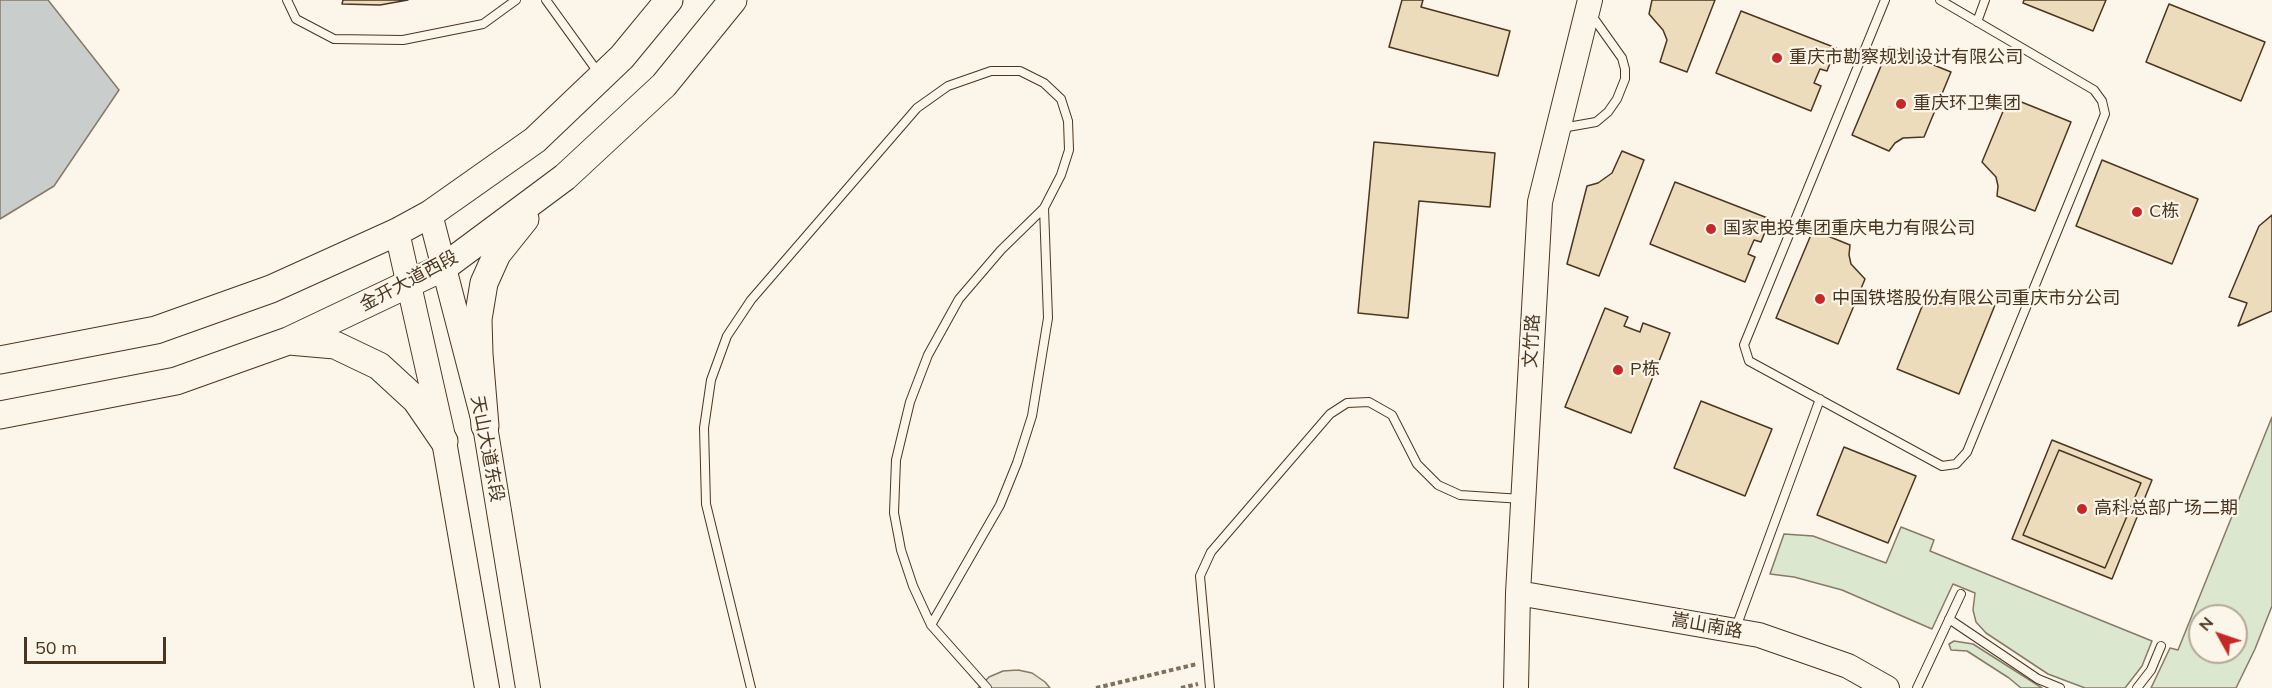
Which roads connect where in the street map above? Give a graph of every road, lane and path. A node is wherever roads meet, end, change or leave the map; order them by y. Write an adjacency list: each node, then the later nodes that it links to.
1 (287, 0): 2 (lane)
2 (516, 0)
3 (546, 0): 11 (lane)
4 (669, 0): 11 (main road)
5 (733, 0): 13 (main road, 金开大道西段)
6 (1885, 0): 21 (lane)
7 (1940, 0): 10 (lane)
8 (1985, 0): 10 (lane)
9 (1589, 5): 12 (street, 文竹路); 12 (lane)
10 (1977, 21): 21 (lane)
11 (601, 76): 15 (main road)
12 (1558, 128): 25 (street, 文竹路)
13 (566, 177): 17 (main road, 金开大道西段); 23 (main road)
14 (1044, 208): 29 (lane); 29 (lane); 35 (lane)
15 (430, 214): 16 (main road); 17 (street, 天山大道东段)
16 (397, 232): 18 (street); 20 (main road)
17 (444, 267): 18 (main road, 金开大道西段); 23 (street, 天山大道东段)
18 (409, 285): 19 (main road, 金开大道西段); 24 (street)
19 (288, 341): 22 (main road, 金开大道西段); 24 (main road)
20 (0, 360)
21 (1820, 399): 30 (lane)
22 (0, 415)
23 (485, 426): 34 (street, 天山大道东段)
24 (444, 441): 33 (street)
25 (1523, 499): 26 (street, 文竹路); 32 (lane)
26 (1518, 593): 30 (street, 嵩山南路); 39 (street, 文竹路)
27 (1961, 594): 28 (lane)
28 (1949, 619): 41 (lane); 42 (lane)
29 (931, 625): 36 (lane)
30 (1734, 630): 40 (street, 嵩山南路)
31 (2161, 646): 43 (lane)
32 (1209, 661): 37 (path); 38 (lane)
33 (487, 688)
34 (528, 688)
35 (751, 688)
36 (987, 688)
37 (1096, 688)
38 (1210, 688)
39 (1516, 688)
40 (1887, 688)
41 (1917, 688)
42 (2060, 688)
43 (2137, 688)

